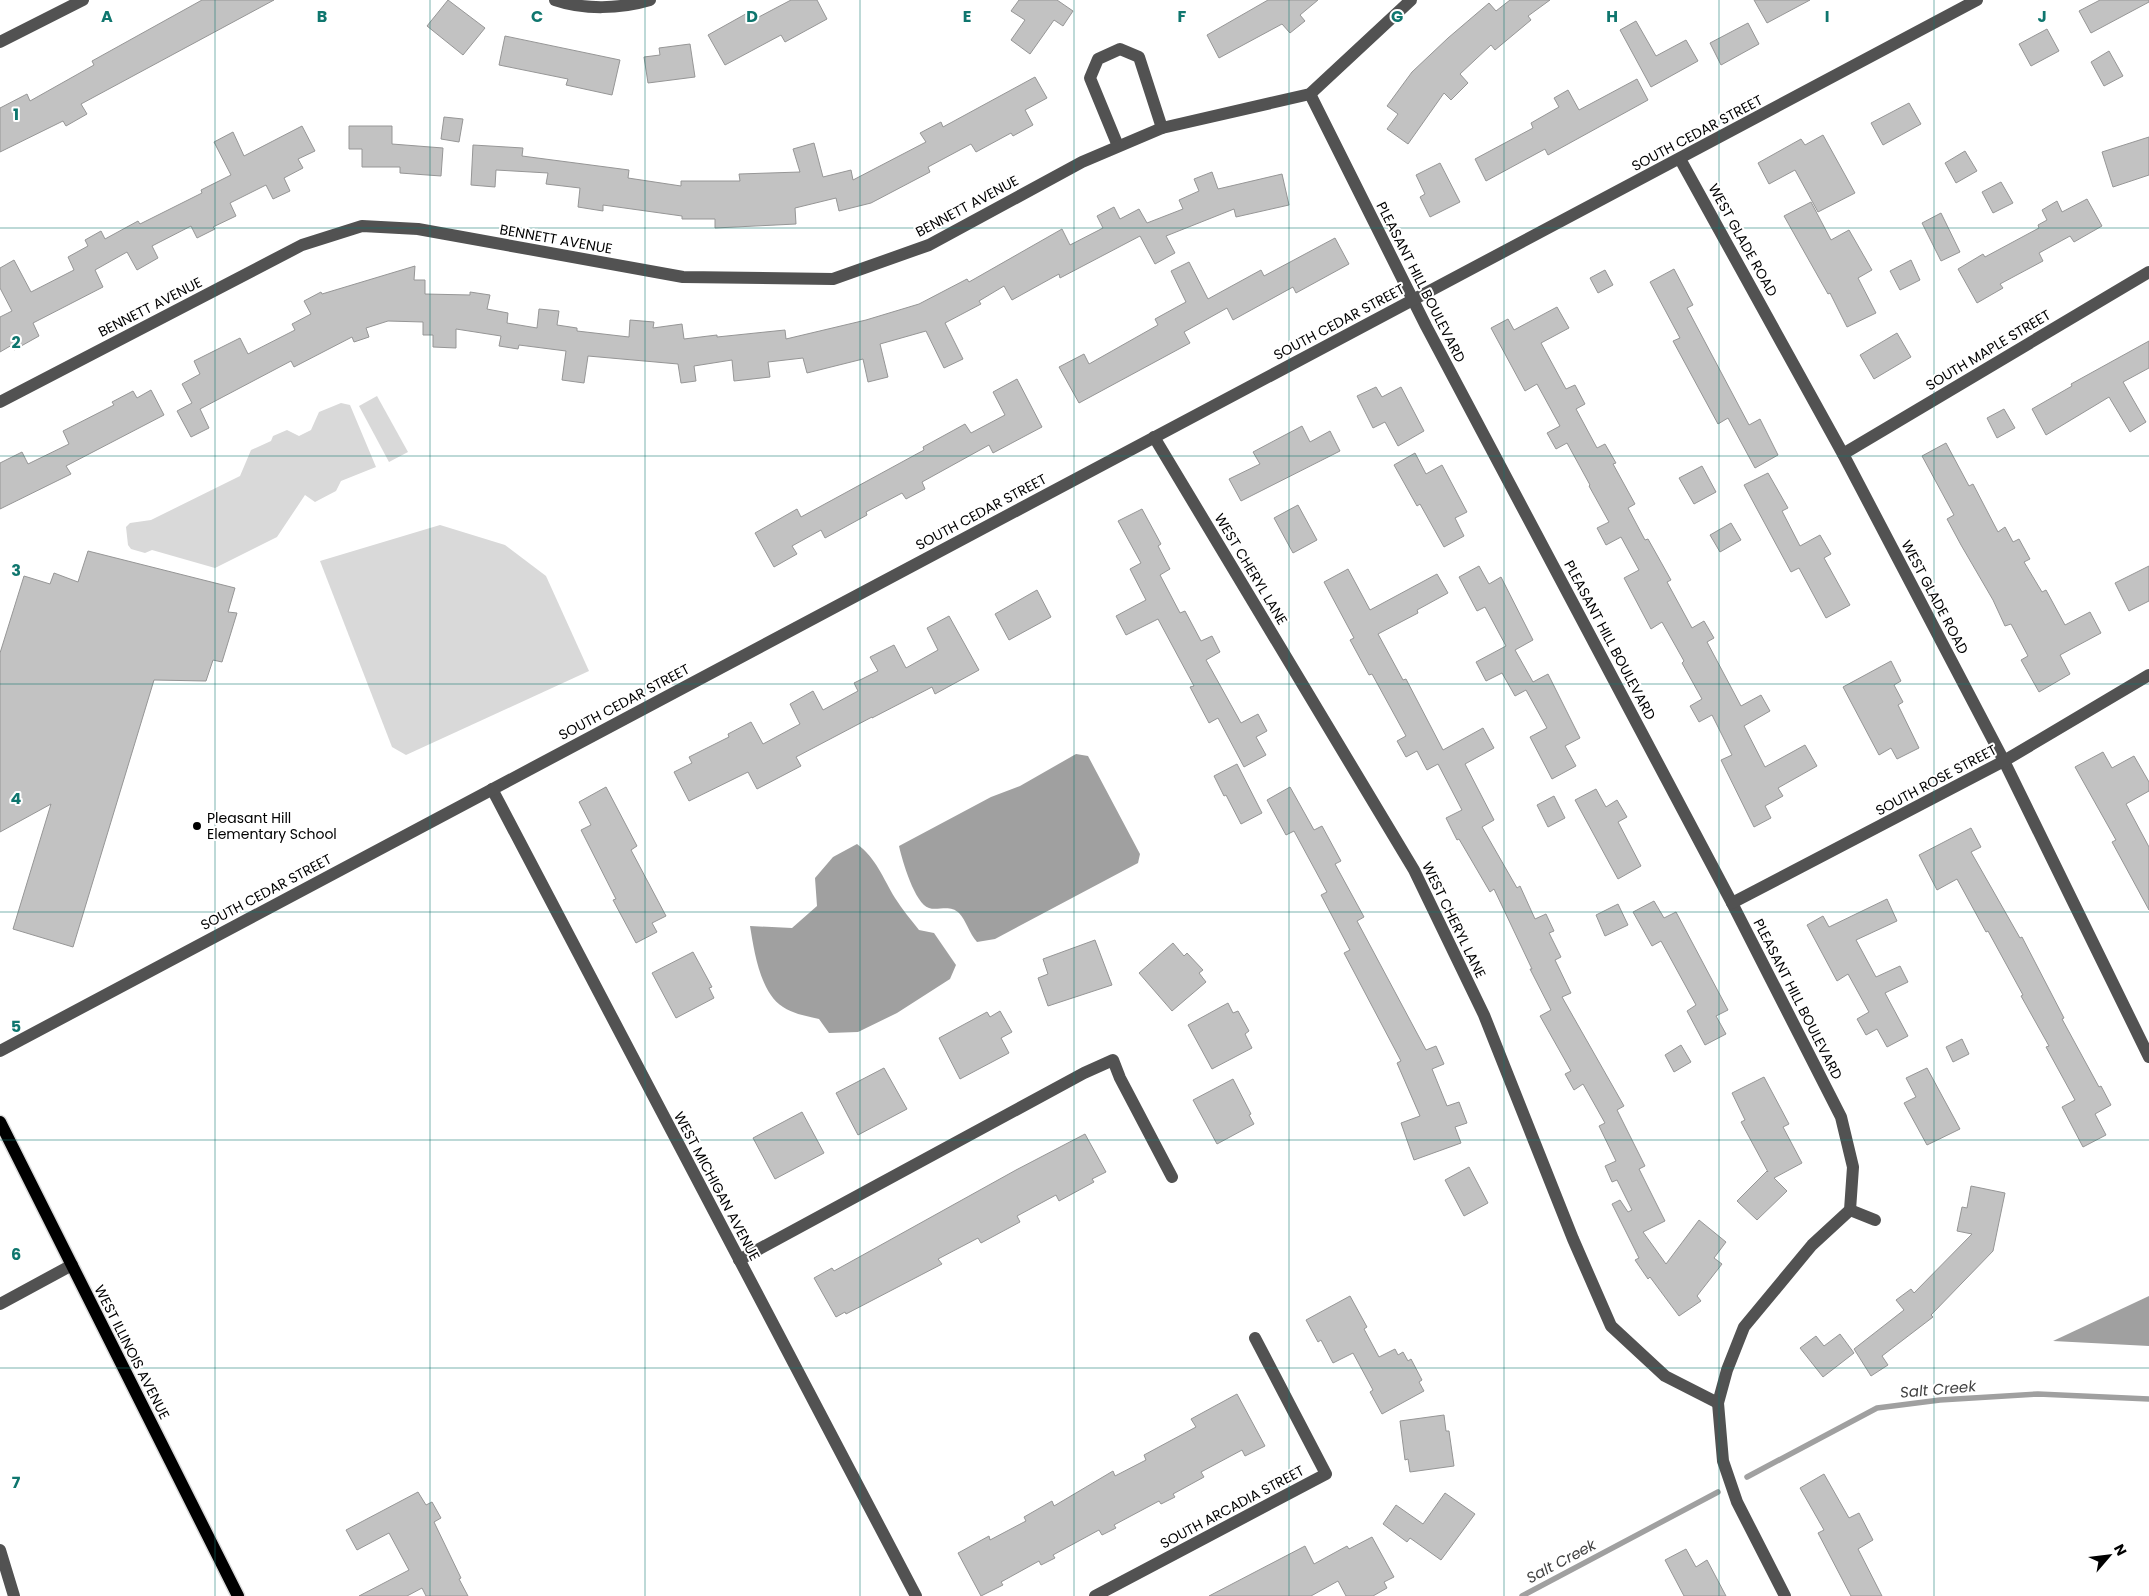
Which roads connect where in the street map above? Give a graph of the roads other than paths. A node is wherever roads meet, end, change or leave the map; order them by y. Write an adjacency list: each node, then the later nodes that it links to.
1 (83, 0): 6 (street)
2 (555, 0): 3 (street)
3 (650, 0)
4 (1411, 0): 7 (street)
5 (1977, 0): 10 (street, SOUTH CEDAR STREET)
6 (0, 42)
7 (1310, 94): 8 (street, BENNETT AVENUE); 12 (street, PLEASANT HILL BOULEVARD)
8 (1162, 128): 9 (street, BENNETT AVENUE); 9 (street)
9 (1118, 146): 13 (street, BENNETT AVENUE)
10 (1680, 159): 12 (street, SOUTH CEDAR STREET); 15 (street, WEST GLADE ROAD)
11 (2149, 272): 15 (street, SOUTH MAPLE STREET)
12 (1412, 300): 14 (street, SOUTH CEDAR STREET); 19 (street, PLEASANT HILL BOULEVARD)
13 (0, 402)
14 (1154, 437): 18 (street, SOUTH CEDAR STREET); 30 (street, WEST CHERYL LANE)
15 (1843, 454): 17 (street, WEST GLADE ROAD)
16 (2149, 675): 17 (street, SOUTH ROSE STREET)
17 (2004, 761): 19 (street, SOUTH ROSE STREET); 21 (street, WEST GLADE ROAD)
18 (492, 789): 20 (street, SOUTH CEDAR STREET); 26 (street, WEST MICHIGAN AVENUE)
19 (1732, 903): 24 (street, PLEASANT HILL BOULEVARD)
20 (0, 1051)
21 (2149, 1057)
22 (0, 1122): 27 (main road, WEST ILLINOIS AVENUE)
23 (1172, 1177): 26 (street)
24 (1850, 1210): 25 (street); 30 (street)
25 (1875, 1220)
26 (739, 1260): 34 (street, WEST MICHIGAN AVENUE)
27 (72, 1265): 28 (street); 33 (main road, WEST ILLINOIS AVENUE)
28 (0, 1304)
29 (1255, 1338): 35 (street, SOUTH ARCADIA STREET)
30 (1718, 1404): 36 (street)
31 (0, 1550): 32 (street)
32 (14, 1596)
33 (238, 1596)
34 (916, 1596)
35 (1095, 1596)
36 (1785, 1596)

